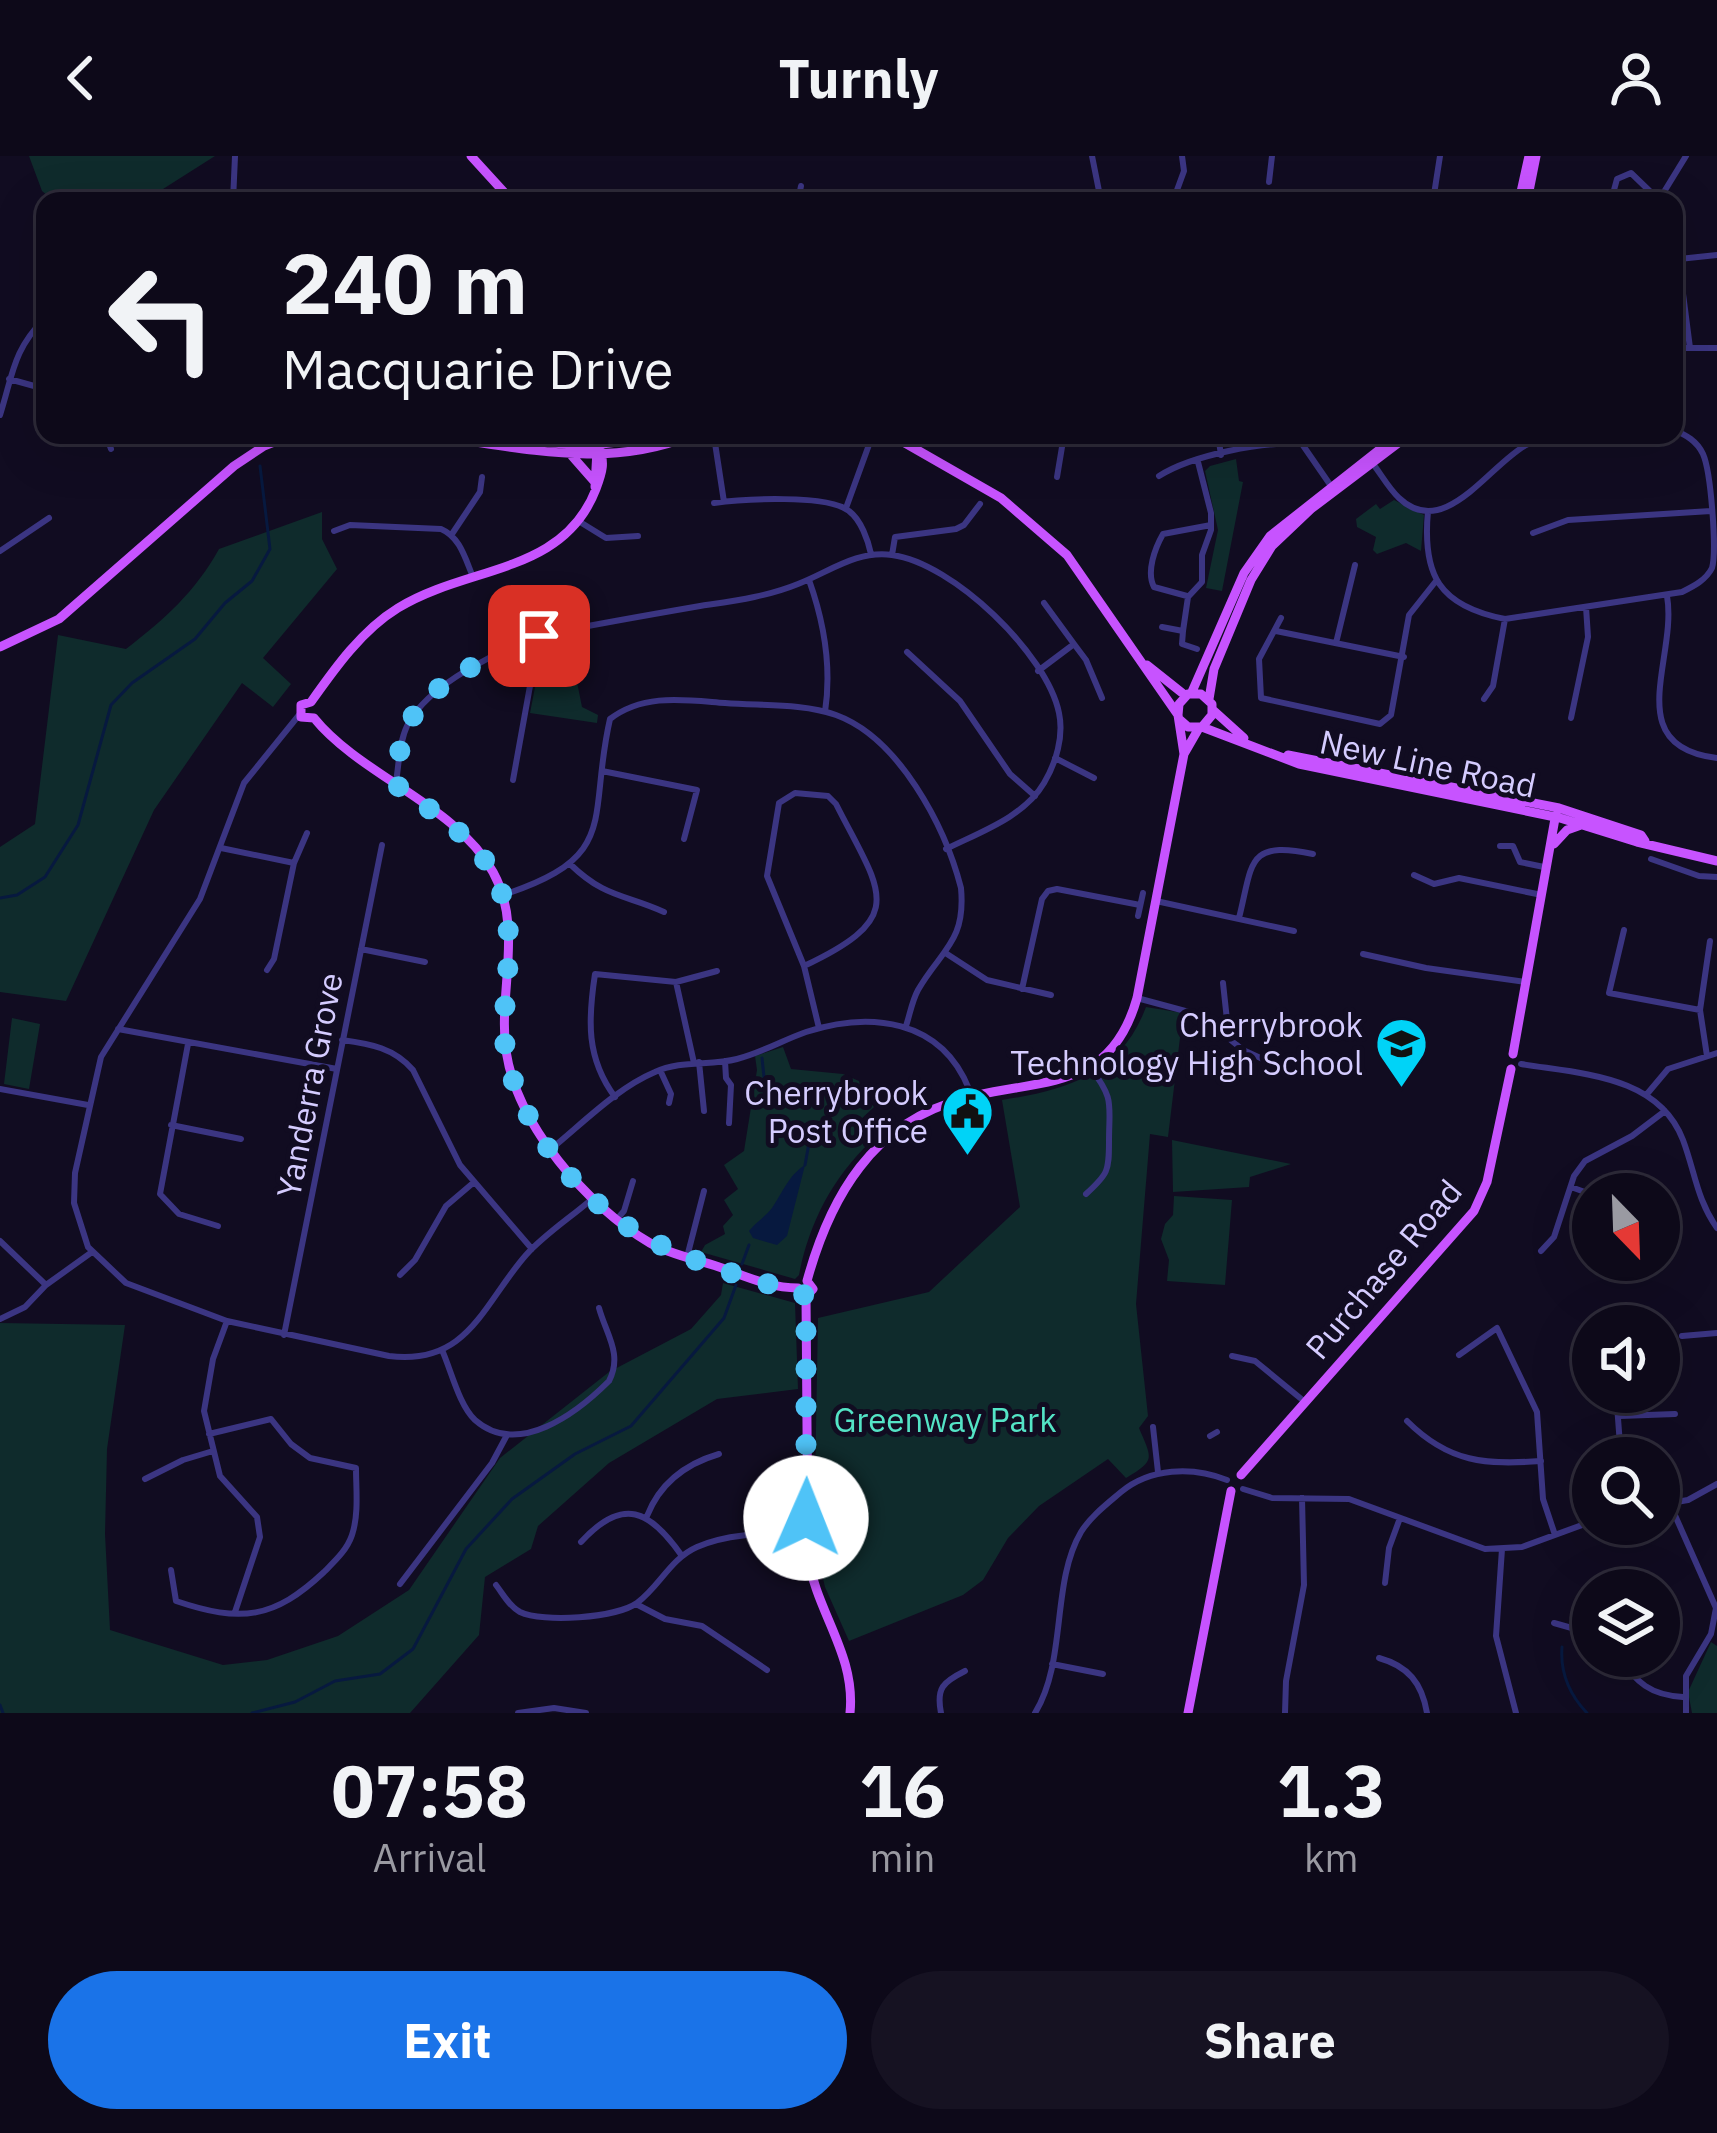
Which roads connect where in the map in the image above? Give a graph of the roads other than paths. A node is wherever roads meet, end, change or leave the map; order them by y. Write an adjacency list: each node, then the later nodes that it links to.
1 (235, 156): 11 (street)
2 (471, 156): 12 (main road)
3 (1092, 156): 14 (street)
4 (1182, 156): 15 (street)
5 (1272, 156): 9 (street)
6 (1440, 156): 16 (street)
7 (1533, 156): 17 (main road)
8 (1686, 156): 20 (street)
9 (1269, 182)
10 (801, 186): 13 (street)
11 (234, 192)
12 (504, 192)
13 (800, 192)
14 (1100, 192)
15 (1176, 192)
16 (1434, 192)
17 (1525, 192)
18 (1613, 192): 19 (street)
19 (1650, 192)
20 (1664, 192)
21 (1717, 255): 22 (street)
22 (1683, 258)
23 (1683, 296): 27 (street)
24 (36, 327): 28 (street)
25 (1717, 347): 27 (street)
26 (1683, 348): 27 (street)
27 (1690, 348)
28 (9, 380): 29 (street); 30 (street)
29 (36, 387)
30 (0, 415)
31 (1683, 434): 65 (street)
32 (110, 444): 48 (street)
33 (269, 444): 93 (main road)
34 (471, 444): 51 (main road)
35 (536, 444): 49 (main road)
36 (632, 444): 49 (main road)
37 (658, 444): 50 (main road)
38 (715, 444): 60 (street)
39 (869, 444): 63 (street)
40 (907, 444): 97 (main road)
41 (1062, 444): 57 (street)
42 (1219, 444): 52 (street)
43 (1264, 444): 52 (street)
44 (1302, 444): 59 (street)
45 (1388, 444): 53 (main road)
46 (1396, 444): 53 (main road)
47 (1529, 444): 64 (street)
48 (112, 449)
49 (599, 452): 50 (main road); 51 (main road); 58 (main road)
50 (624, 453): 58 (main road)
51 (572, 455): 58 (main road)
52 (1221, 455): 54 (street)
53 (1370, 461): 59 (main road); 64 (street); 103 (main road)
54 (1198, 462): 55 (street); 68 (street)
55 (1159, 476)
56 (482, 477): 71 (street)
57 (1057, 477)
58 (596, 485): 67 (main road)
59 (1331, 486): 99 (main road)
60 (724, 502): 61 (street); 63 (street)
61 (714, 503)
62 (980, 505): 75 (street)
63 (846, 508): 74 (street)
64 (1428, 511): 80 (street)
65 (1712, 511): 70 (street); 77 (street)
66 (49, 518): 73 (street)
67 (580, 522): 72 (street); 78 (main road)
68 (1210, 525): 81 (street); 81 (street)
69 (334, 531): 71 (street)
70 (1533, 533)
71 (452, 534): 78 (street)
72 (638, 536)
73 (0, 550)
74 (871, 554): 75 (street); 79 (street)
75 (892, 555): 98 (street)
76 (1355, 566): 91 (street)
77 (1714, 571): 82 (street)
78 (472, 577): 102 (main road)
79 (808, 580): 90 (street); 105 (street)
80 (1436, 581): 86 (street); 96 (street)
81 (1188, 596): 89 (street)
82 (1667, 596): 84 (street); 114 (street)
83 (1044, 603): 92 (street)
84 (1586, 608): 86 (street); 110 (street)
85 (1281, 618): 88 (street)
86 (1505, 619): 101 (street)
87 (1162, 627): 89 (street)
88 (1276, 631): 91 (street); 104 (street)
89 (1183, 632): 94 (street)
90 (539, 636): 117 (street); 118 (street)
91 (1336, 643): 96 (street)
92 (1074, 644): 98 (street); 100 (street)
93 (0, 646)
94 (1197, 649)
95 (907, 652): 119 (street)
96 (1404, 657): 104 (street)
97 (1142, 662): 99 (main road); 107 (main road)
98 (1038, 671): 113 (street)
99 (1189, 695): 103 (main road); 107 (main road)
100 (1102, 698)
101 (1484, 699)
102 (311, 702): 106 (main road); 109 (main road)
103 (1211, 705): 111 (main road); 121 (main road, New Line Road)
104 (1292, 705): 108 (street)
105 (825, 712): 115 (street); 130 (street)
106 (300, 714): 109 (main road); 129 (street)
107 (1179, 717): 111 (main road); 112 (main road)
108 (1289, 717)
109 (314, 718): 118 (main road)
110 (1570, 718)
111 (1201, 728): 112 (main road); 120 (main road, New Line Road)
112 (1184, 754): 143 (main road)
113 (1055, 758): 116 (street); 119 (street)
114 (1717, 758)
115 (602, 771): 124 (street); 135 (street)
116 (1094, 778)
117 (513, 780)
118 (395, 784): 141 (main road)
119 (1035, 796): 130 (street)
120 (1533, 812): 121 (main road, New Line Road); 128 (main road)
121 (1558, 814): 122 (main road, New Line Road); 125 (main road, New Line Road); 128 (main road)
122 (1587, 824): 125 (main road, New Line Road); 128 (main road)
123 (307, 832): 134 (street)
124 (684, 838)
125 (1646, 841): 133 (main road, New Line Road)
126 (382, 845): 151 (street, Yanderra Grove)
127 (1500, 846): 136 (street)
128 (1551, 847): 136 (main road); 139 (main road)
129 (221, 848): 134 (street); 168 (street)
130 (946, 849): 152 (street)
131 (1313, 854): 147 (street)
132 (1651, 859): 138 (street)
133 (1717, 861)
134 (294, 862): 156 (street)
135 (570, 864): 141 (street); 145 (street)
136 (1544, 867): 139 (main road)
137 (1414, 875): 142 (street)
138 (1717, 878)
139 (1545, 880): 142 (main road)
140 (1143, 893): 144 (street)
141 (503, 895): 191 (main road)
142 (1543, 895): 159 (main road)
143 (1156, 902): 147 (street); 163 (main road)
144 (1140, 905): 146 (street); 161 (street)
145 (664, 913)
146 (1138, 916)
147 (1239, 918): 149 (street)
148 (1624, 930): 164 (street)
149 (1294, 931)
150 (1710, 941): 164 (street)
151 (361, 949): 154 (street); 169 (street, Yanderra Grove)
152 (947, 954): 161 (street); 165 (street)
153 (1363, 954): 159 (street)
154 (425, 962)
155 (804, 966): 155 (street); 166 (street)
156 (267, 970)
157 (717, 971): 158 (street)
158 (676, 982): 174 (street); 183 (street)
159 (1526, 982): 177 (main road, Purchase Road)
160 (1223, 983): 167 (street)
161 (1022, 989): 162 (street)
162 (1051, 995)
163 (1137, 998): 167 (street); 176 (main road)
164 (1700, 1010): 172 (street)
165 (906, 1026): 166 (street); 181 (street)
166 (819, 1028): 173 (street)
167 (1218, 1028): 175 (street)
168 (118, 1029): 170 (street); 185 (street)
169 (342, 1040): 178 (street, Yanderra Grove); 193 (street)
170 (188, 1044): 178 (street); 189 (street)
171 (1717, 1053): 172 (street)
172 (1707, 1056): 182 (street)
173 (725, 1060): 174 (street); 188 (street)
174 (697, 1062): 179 (street); 186 (street)
175 (1276, 1066)
176 (1090, 1067): 181 (main road); 196 (street)
177 (1516, 1067): 182 (street); 218 (main road, Purchase Road)
178 (337, 1069): 213 (street, Yanderra Grove)
179 (660, 1070): 183 (street); 184 (street)
180 (0, 1089): 185 (street)
181 (970, 1094): 208 (main road)
182 (1647, 1094): 187 (street)
183 (614, 1097): 191 (street)
184 (669, 1103)
185 (88, 1105): 204 (street)
186 (704, 1111)
187 (1665, 1111): 194 (street); 200 (street)
188 (729, 1123)
189 (172, 1125): 190 (street); 199 (street)
190 (241, 1139)
191 (551, 1149): 197 (main road)
192 (632, 1180): 198 (street)
193 (473, 1183): 202 (street); 206 (street)
194 (1570, 1187): 203 (street)
195 (704, 1191): 205 (street)
196 (1086, 1194)
197 (592, 1199): 198 (main road); 202 (street)
198 (617, 1219): 205 (main road)
199 (218, 1226)
200 (1717, 1228)
201 (0, 1241): 207 (street)
202 (532, 1249): 215 (street)
203 (1541, 1251)
204 (92, 1252): 207 (street); 211 (street)
205 (687, 1257): 208 (main road)
206 (400, 1275)
207 (46, 1285): 210 (street)
208 (804, 1288): 240 (main road)
209 (599, 1308): 225 (street)
210 (0, 1319)
211 (227, 1322): 213 (street); 224 (street)
212 (1717, 1333): 214 (street)
213 (284, 1335): 215 (street)
214 (1682, 1336)
215 (442, 1350): 225 (street)
216 (1459, 1355): 229 (street)
217 (1232, 1356): 218 (street)
218 (1305, 1402): 233 (main road, Purchase Road)
219 (1619, 1413): 221 (street)
220 (1675, 1414): 221 (street)
221 (1620, 1417): 226 (street)
222 (1407, 1421): 229 (street)
223 (1153, 1427): 230 (street)
224 (209, 1433): 227 (street); 250 (street)
225 (506, 1435): 247 (street)
226 (1620, 1437)
227 (213, 1451): 231 (street); 250 (street)
228 (718, 1454): 236 (street)
229 (1541, 1461): 241 (street)
230 (1158, 1472): 233 (street); 255 (street)
231 (145, 1479)
232 (1717, 1484): 235 (street)
233 (1234, 1486): 234 (street); 266 (main road)
234 (1303, 1498): 237 (street); 267 (street)
235 (1680, 1501)
236 (646, 1516): 242 (street); 244 (street)
237 (1400, 1519): 243 (street); 246 (street)
238 (1572, 1529): 241 (street)
239 (1680, 1531): 251 (street)
240 (807, 1533): 244 (street); 263 (main road)
241 (1555, 1535): 243 (street)
242 (580, 1543)
243 (1502, 1550): 269 (street)
244 (682, 1556): 249 (street)
245 (171, 1570): 250 (street)
246 (1385, 1583)
247 (400, 1584)
248 (496, 1585): 249 (street)
249 (636, 1604): 256 (street)
250 (234, 1612)
251 (1716, 1622): 260 (street)
252 (1554, 1623): 253 (street)
253 (1572, 1628)
254 (1379, 1658): 268 (street)
255 (1052, 1664): 258 (street); 265 (street)
256 (767, 1670)
257 (965, 1671): 264 (street)
258 (1103, 1673)
259 (1634, 1677): 260 (street)
260 (1683, 1697): 270 (street)
261 (518, 1713): 262 (street)
262 (586, 1713)
263 (850, 1713)
264 (940, 1713)
265 (1035, 1713)
266 (1188, 1713)
267 (1285, 1713)
268 (1427, 1713)
269 (1516, 1713)
270 (1686, 1713)

